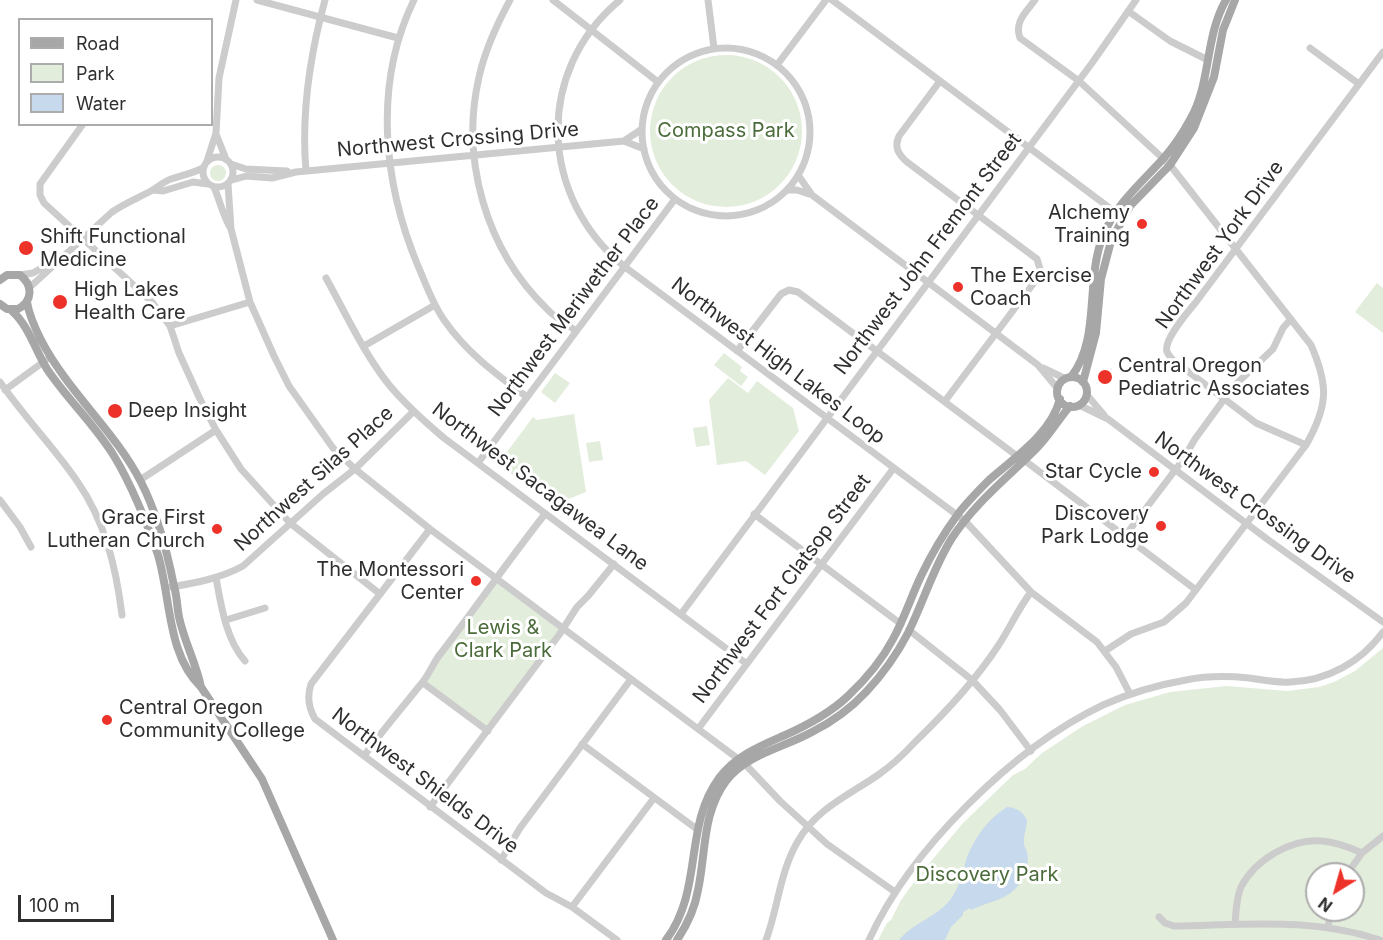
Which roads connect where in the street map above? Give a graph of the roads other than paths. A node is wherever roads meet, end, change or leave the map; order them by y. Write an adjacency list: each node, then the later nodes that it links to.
1 (236, 0): 24 (street)
2 (257, 0): 16 (street)
3 (325, 0): 16 (street)
4 (414, 0): 18 (street)
5 (510, 0): 36 (street)
6 (553, 0): 17 (street)
7 (620, 0): 17 (street, Northwest High Lakes Loop)
8 (708, 0): 19 (street)
9 (826, 0): 23 (street)
10 (832, 0): 25 (street)
11 (1035, 0): 26 (street)
12 (1136, 0): 15 (street, Northwest John Fremont Street)
13 (1226, 0): 22 (main road)
14 (1235, 0): 38 (main road)
15 (1128, 11): 22 (street); 26 (street, Northwest John Fremont Street)
16 (321, 16): 18 (street); 41 (street)
17 (592, 30): 27 (street); 34 (street, Northwest High Lakes Loop)
18 (398, 38): 39 (street)
19 (714, 48): 23 (street); 27 (street)
20 (1310, 48): 28 (street)
21 (1383, 52): 28 (street, Northwest York Drive)
22 (1208, 60): 38 (main road)
23 (777, 65): 43 (street)
24 (215, 78): 31 (street)
25 (940, 81): 33 (street); 51 (street)
26 (1079, 81): 33 (street, Northwest John Fremont Street); 38 (street)
27 (658, 82): 30 (street)
28 (1359, 84): 54 (street, Northwest York Drive)
29 (81, 126): 53 (street)
30 (642, 129): 32 (street, Northwest Crossing Drive); 35 (street)
31 (216, 133): 37 (street); 40 (street)
32 (624, 141): 34 (street, Northwest Crossing Drive); 35 (street, Northwest Crossing Drive)
33 (1029, 147): 50 (street); 51 (street, Northwest John Fremont Street)
34 (557, 148): 36 (street, Northwest Crossing Drive); 56 (street, Northwest High Lakes Loop)
35 (644, 149): 49 (street)
36 (474, 155): 39 (street, Northwest Crossing Drive); 69 (street)
37 (229, 162): 40 (street); 42 (street, Northwest Crossing Drive); 44 (street)
38 (1167, 162): 50 (main road); 54 (street); 78 (main road)
39 (389, 163): 41 (street, Northwest Crossing Drive); 65 (street)
40 (205, 165): 45 (street); 46 (street)
41 (306, 171): 42 (street, Northwest Crossing Drive)
42 (296, 172): 44 (street, Northwest Crossing Drive)
43 (798, 175): 47 (street); 48 (street)
44 (230, 182): 45 (street); 52 (street)
45 (211, 185): 46 (street); 52 (street)
46 (153, 190): 53 (street)
47 (788, 190): 48 (street); 49 (street)
48 (812, 195): 60 (street)
49 (675, 200): 56 (street, Northwest Meriwether Place)
50 (1115, 212): 76 (main road)
51 (978, 215): 60 (street, Northwest John Fremont Street); 70 (street)
52 (231, 229): 63 (street)
53 (83, 237): 55 (street); 68 (street)
54 (1236, 249): 67 (street); 84 (street, Northwest York Drive)
55 (66, 254): 58 (street); 61 (street)
56 (625, 267): 69 (street, Northwest Meriwether Place); 73 (street, Northwest High Lakes Loop)
57 (2, 275): 58 (main road)
58 (20, 275): 61 (main road)
59 (326, 278): 71 (street, Northwest Sacagawea Lane)
60 (928, 283): 70 (street); 72 (street, Northwest John Fremont Street)
61 (29, 288): 62 (main road)
62 (27, 302): 66 (main road); 74 (main road)
63 (250, 302): 68 (street); 94 (street)
64 (0, 304): 66 (main road)
65 (435, 305): 71 (street); 82 (street)
66 (12, 311): 74 (main road)
67 (1291, 319): 84 (street); 91 (street)
68 (170, 326): 90 (street)
69 (576, 332): 82 (street, Northwest Meriwether Place)
70 (995, 333): 75 (street); 85 (street)
71 (364, 346): 87 (street, Northwest Sacagawea Lane)
72 (877, 350): 73 (street); 85 (street); 88 (street, Northwest John Fremont Street)
73 (737, 351): 88 (street, Northwest High Lakes Loop)
74 (47, 359): 80 (street); 97 (main road); 111 (main road)
75 (1038, 365): 76 (street); 79 (street)
76 (1068, 378): 78 (main road); 79 (main road)
77 (0, 382): 80 (street)
78 (1083, 382): 81 (main road)
79 (1058, 389): 83 (main road)
80 (5, 390): 117 (street)
81 (1087, 395): 86 (main road); 89 (street, Northwest Crossing Drive)
82 (527, 397): 93 (street, Northwest Meriwether Place)
83 (1060, 399): 86 (main road); 92 (main road)
84 (1224, 399): 91 (street, Northwest York Drive); 96 (street)
85 (945, 401): 92 (street)
86 (1075, 406): 89 (street, Northwest Crossing Drive); 92 (main road)
87 (414, 411): 93 (street, Northwest Sacagawea Lane); 94 (street, Northwest Silas Place)
88 (826, 418): 95 (street, Northwest High Lakes Loop); 100 (street, Northwest John Fremont Street)
89 (1108, 419): 96 (street, Northwest Crossing Drive)
90 (216, 430): 97 (street); 102 (street)
91 (1306, 445): 103 (street)
92 (1021, 458): 101 (main road); 105 (street)
93 (478, 463): 99 (street, Northwest Sacagawea Lane)
94 (356, 469): 102 (street, Northwest Silas Place); 104 (street)
95 (894, 469): 101 (street, Northwest High Lakes Loop); 108 (street, Northwest Fort Clatsop Street)
96 (1176, 470): 103 (street, Northwest Crossing Drive); 105 (street)
97 (140, 480): 111 (main road)
98 (0, 500): 106 (street)
99 (545, 514): 107 (street, Northwest Sacagawea Lane); 110 (street)
100 (754, 514): 108 (street); 116 (street, Northwest John Fremont Street)
101 (961, 518): 113 (street, Northwest High Lakes Loop); 120 (main road); 122 (main road)
102 (290, 523): 109 (street, Northwest Silas Place); 114 (street)
103 (1246, 523): 112 (street); 119 (street, Northwest Crossing Drive)
104 (430, 529): 110 (street); 114 (street, Northwest Shields Drive)
105 (1125, 536): 112 (street)
106 (30, 547)
107 (614, 564): 116 (street, Northwest Sacagawea Lane); 121 (street)
108 (822, 564): 120 (street); 126 (street, Northwest Fort Clatsop Street)
109 (216, 578): 111 (street, Northwest Silas Place); 118 (street)
110 (495, 578): 121 (street); 129 (street)
111 (170, 587): 151 (main road)
112 (1196, 590): 124 (street)
113 (1031, 592): 124 (street, Northwest High Lakes Loop); 128 (street)
114 (380, 594): 135 (street, Northwest Shields Drive)
115 (265, 608): 118 (street)
116 (681, 614): 126 (street, Northwest Sacagawea Lane)
117 (122, 615)
118 (226, 620): 125 (street)
119 (1383, 622)
120 (901, 624): 136 (main road)
121 (563, 629): 127 (street); 132 (street)
122 (909, 630): 128 (street); 136 (main road)
123 (1383, 632): 130 (street)
124 (1105, 651): 130 (street, Northwest High Lakes Loop)
125 (245, 661)
126 (747, 664): 131 (street, Northwest Fort Clatsop Street)
127 (631, 679): 131 (street); 133 (street)
128 (972, 680): 134 (street); 139 (street)
129 (423, 683): 132 (street); 135 (street)
130 (1130, 694): 134 (street)
131 (698, 729): 136 (street)
132 (488, 731): 138 (street)
133 (582, 744): 137 (street); 143 (street)
134 (1031, 751): 145 (street)
135 (364, 756): 138 (street, Northwest Shields Drive)
136 (741, 761): 139 (street); 140 (main road); 154 (main road)
137 (654, 798): 140 (street); 146 (street)
138 (430, 807): 143 (street, Northwest Shields Drive)
139 (808, 827): 145 (street); 155 (street)
140 (698, 830): 153 (main road)
141 (1383, 836): 142 (street)
142 (1362, 853): 144 (street); 149 (street)
143 (501, 860): 146 (street, Northwest Shields Drive)
144 (1356, 862)
145 (895, 892): 156 (street)
146 (572, 907): 152 (street, Northwest Shields Drive)
147 (1159, 917): 149 (street)
148 (1329, 922): 150 (street)
149 (1235, 924): 150 (street)
150 (1328, 927): 157 (street)
151 (333, 940)
152 (617, 940)
153 (666, 940)
154 (677, 940)
155 (766, 940)
156 (869, 940)
157 (1380, 940)

